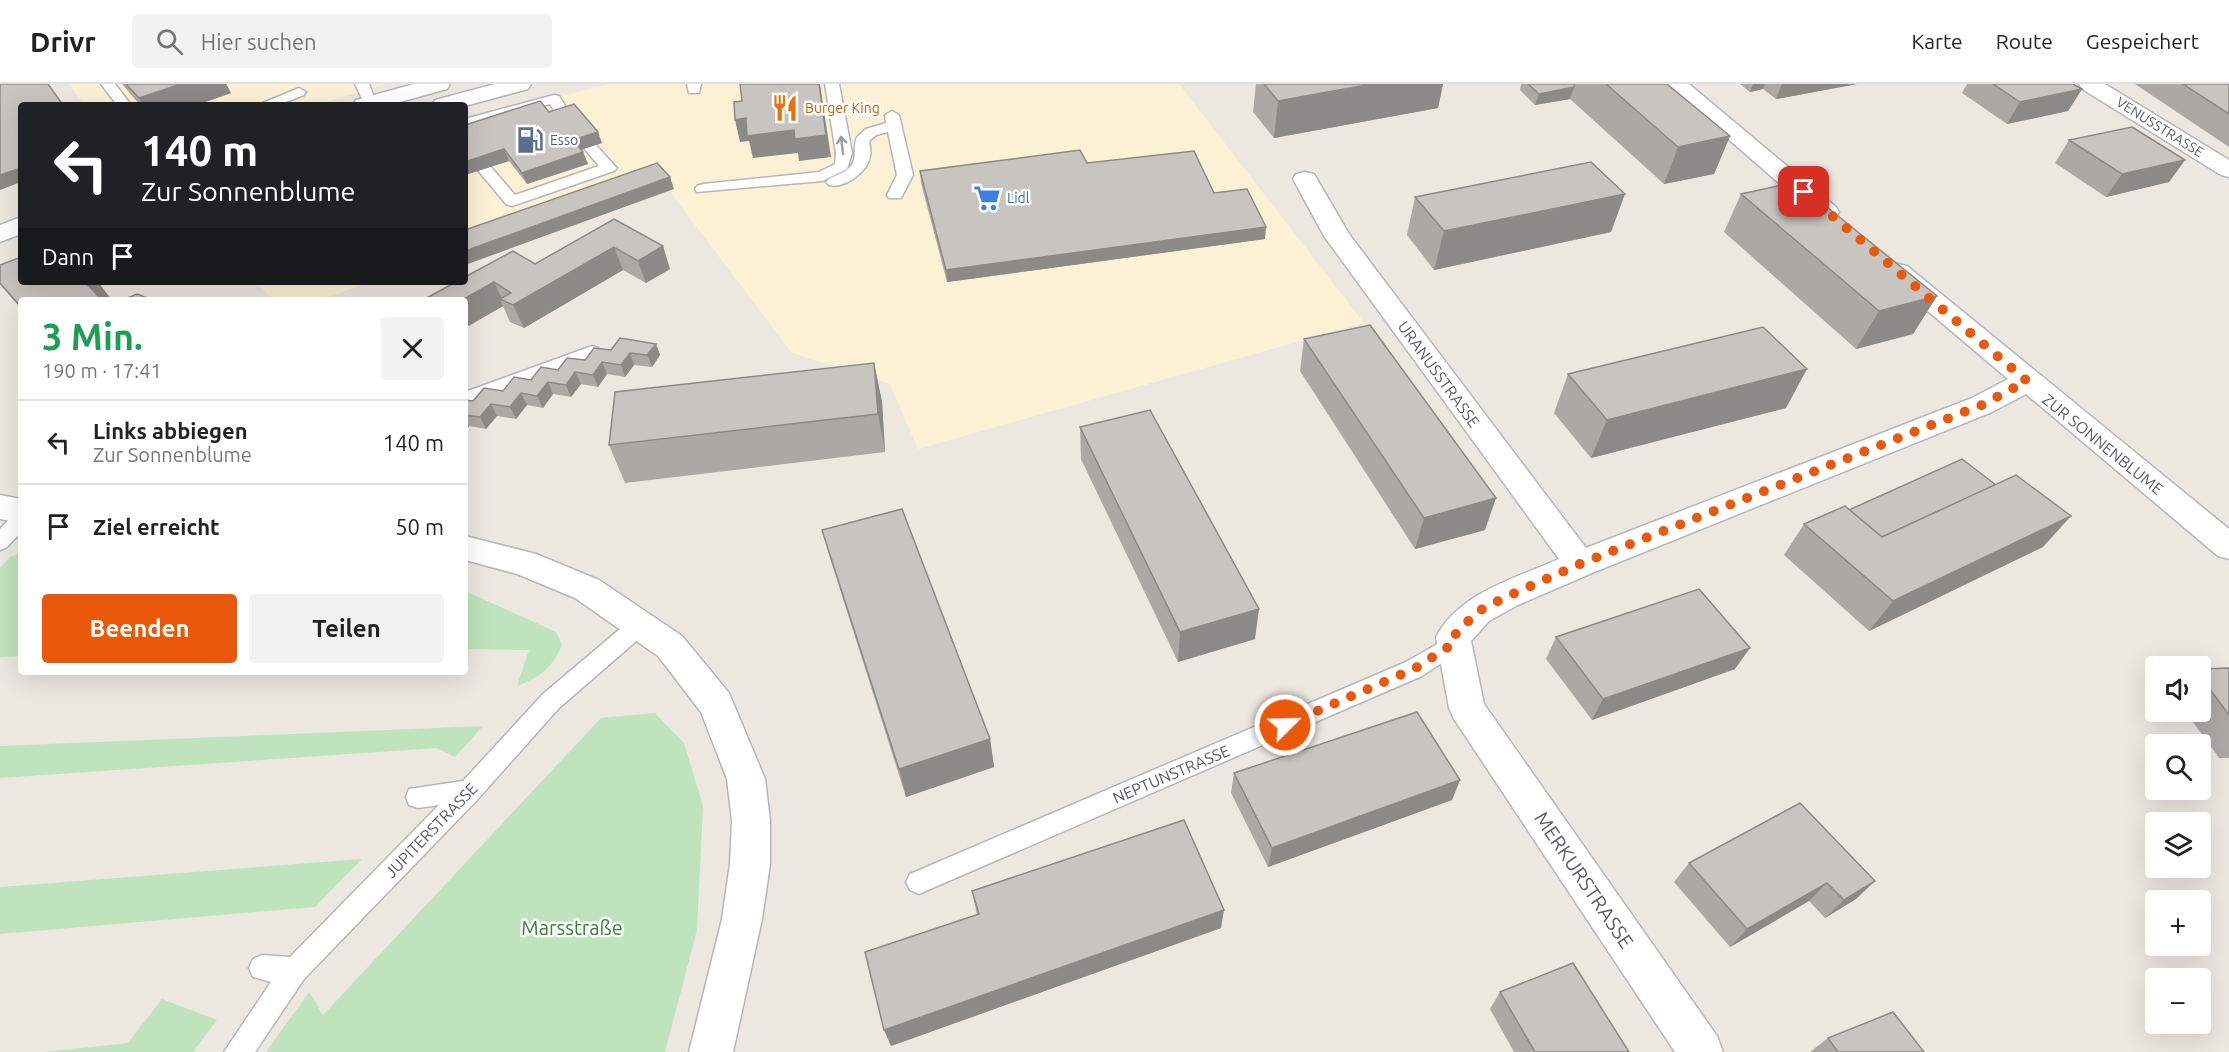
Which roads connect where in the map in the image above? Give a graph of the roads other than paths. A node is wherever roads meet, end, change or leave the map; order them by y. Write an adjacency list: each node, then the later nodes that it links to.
1 (108, 84): 10 (lane)
2 (439, 84): 9 (street)
3 (520, 84): 8 (street)
4 (832, 84): 20 (lane, one-way to 4)
5 (1676, 84): 24 (street)
6 (2090, 84): 18 (street, VENUSSTRASSE)
7 (300, 92): 11 (lane)
8 (490, 92): 12 (street); 14 (lane)
9 (366, 97)
10 (122, 102)
11 (273, 102)
12 (454, 102)
13 (566, 119): 15 (lane)
14 (468, 124)
15 (468, 125)
16 (590, 147): 17 (lane)
17 (485, 169)
18 (2229, 170)
19 (1305, 179): 36 (street, URANUSSTRASSE)
20 (703, 189)
21 (759, 195): 22 (lane)
22 (895, 195)
23 (18, 226): 25 (street)
24 (1850, 231)
25 (0, 234)
26 (1876, 254): 28 (street, ZUR SONNENBLUME)
27 (592, 352): 29 (lane)
28 (2027, 381): 34 (street, ZUR SONNENBLUME); 36 (street, NEPTUNSTRASSE)
29 (468, 398)
30 (0, 507): 31 (street)
31 (18, 510)
32 (18, 522): 33 (lane)
33 (0, 542)
34 (2229, 548)
35 (468, 549): 37 (street)
36 (1580, 564): 38 (street, NEPTUNSTRASSE)
37 (641, 624): 39 (lane, JUPITERSTRASSE); 45 (street)
38 (1453, 644): 41 (lane, NEPTUNSTRASSE); 46 (street, MERKURSTRASSE)
39 (469, 791): 40 (lane); 43 (lane, JUPITERSTRASSE)
40 (418, 797)
41 (919, 882)
42 (262, 968): 43 (lane)
43 (294, 970): 44 (lane, JUPITERSTRASSE)
44 (238, 1052)
45 (711, 1052)
46 (1701, 1052)

